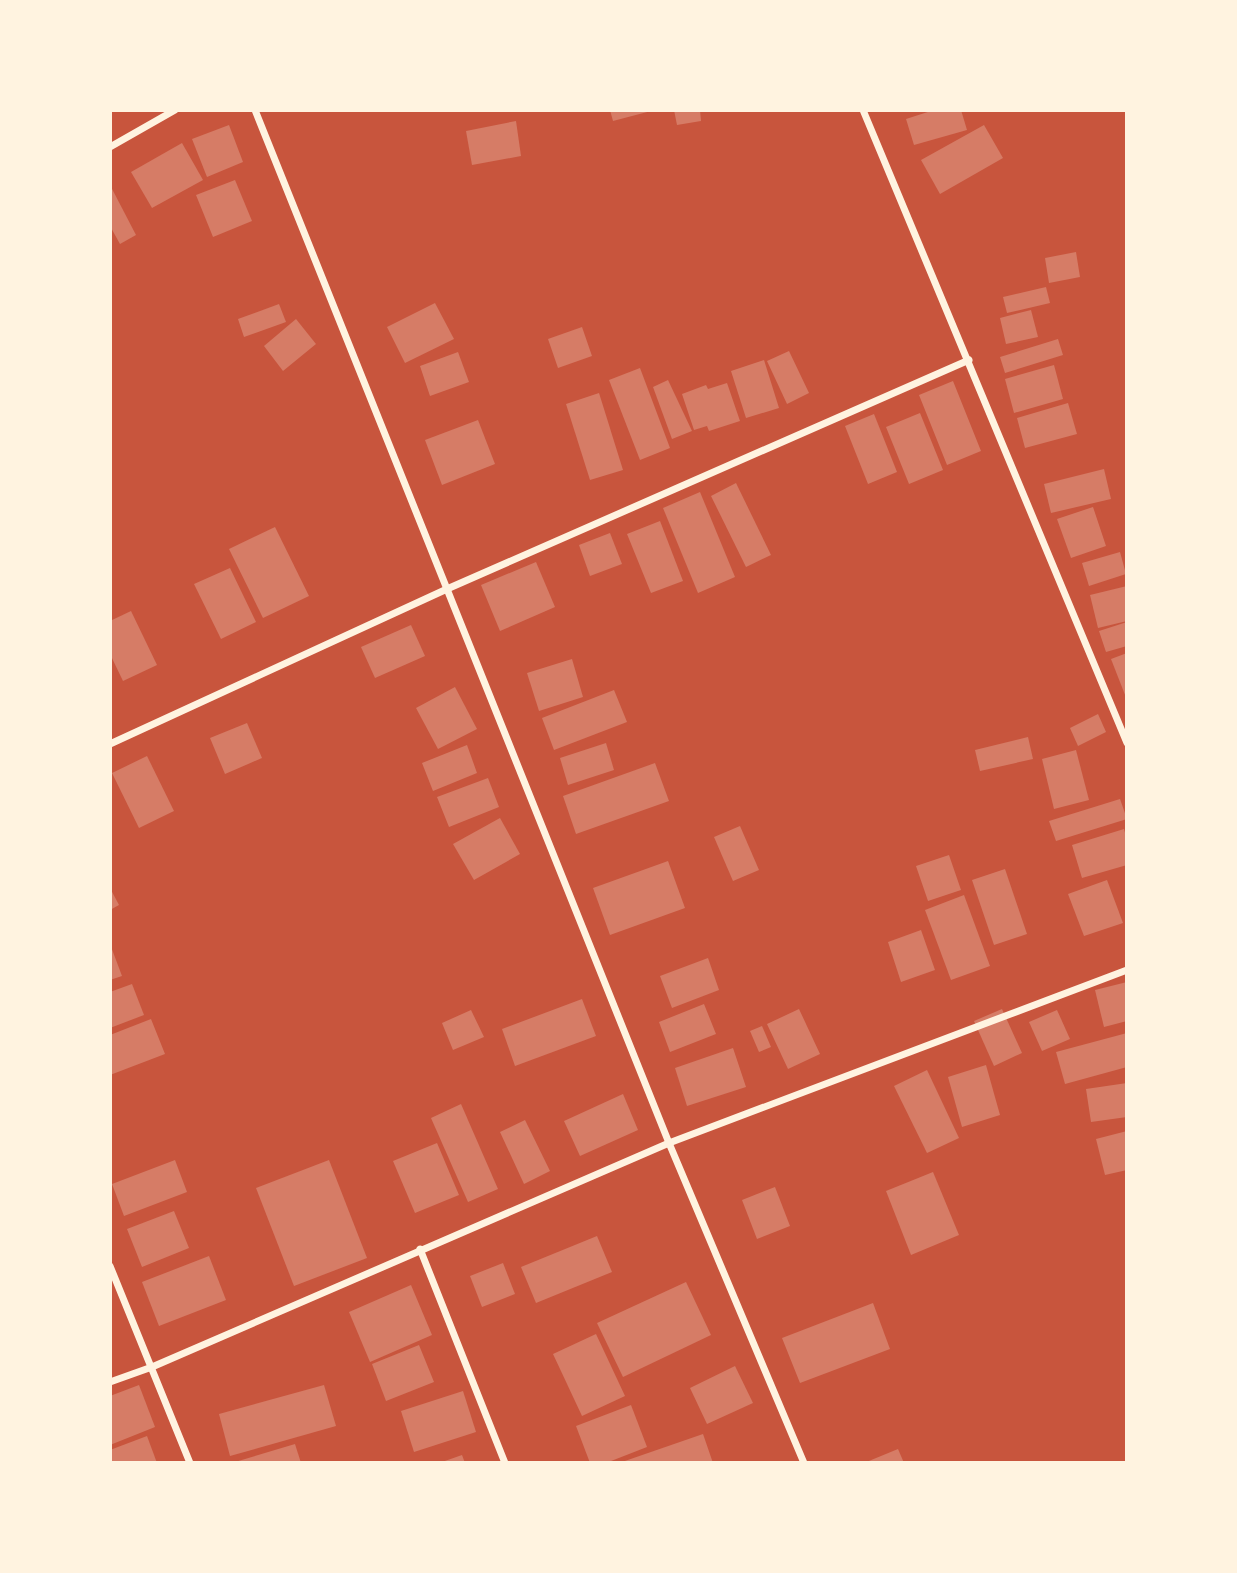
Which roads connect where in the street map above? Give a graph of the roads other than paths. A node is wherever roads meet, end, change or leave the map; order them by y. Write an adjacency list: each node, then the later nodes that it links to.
1 (175, 110): 4 (street)
2 (255, 110): 6 (street)
3 (863, 110): 5 (street)
4 (110, 147)
5 (969, 360): 6 (street); 7 (street)
6 (447, 589): 8 (street); 10 (street)
7 (1127, 743)
8 (110, 744)
9 (1127, 970): 10 (street)
10 (669, 1143): 11 (street); 17 (street)
11 (420, 1249): 13 (street); 16 (street)
12 (110, 1266): 13 (street)
13 (152, 1367): 14 (street); 15 (street)
14 (110, 1382)
15 (190, 1463)
16 (505, 1463)
17 (804, 1463)

